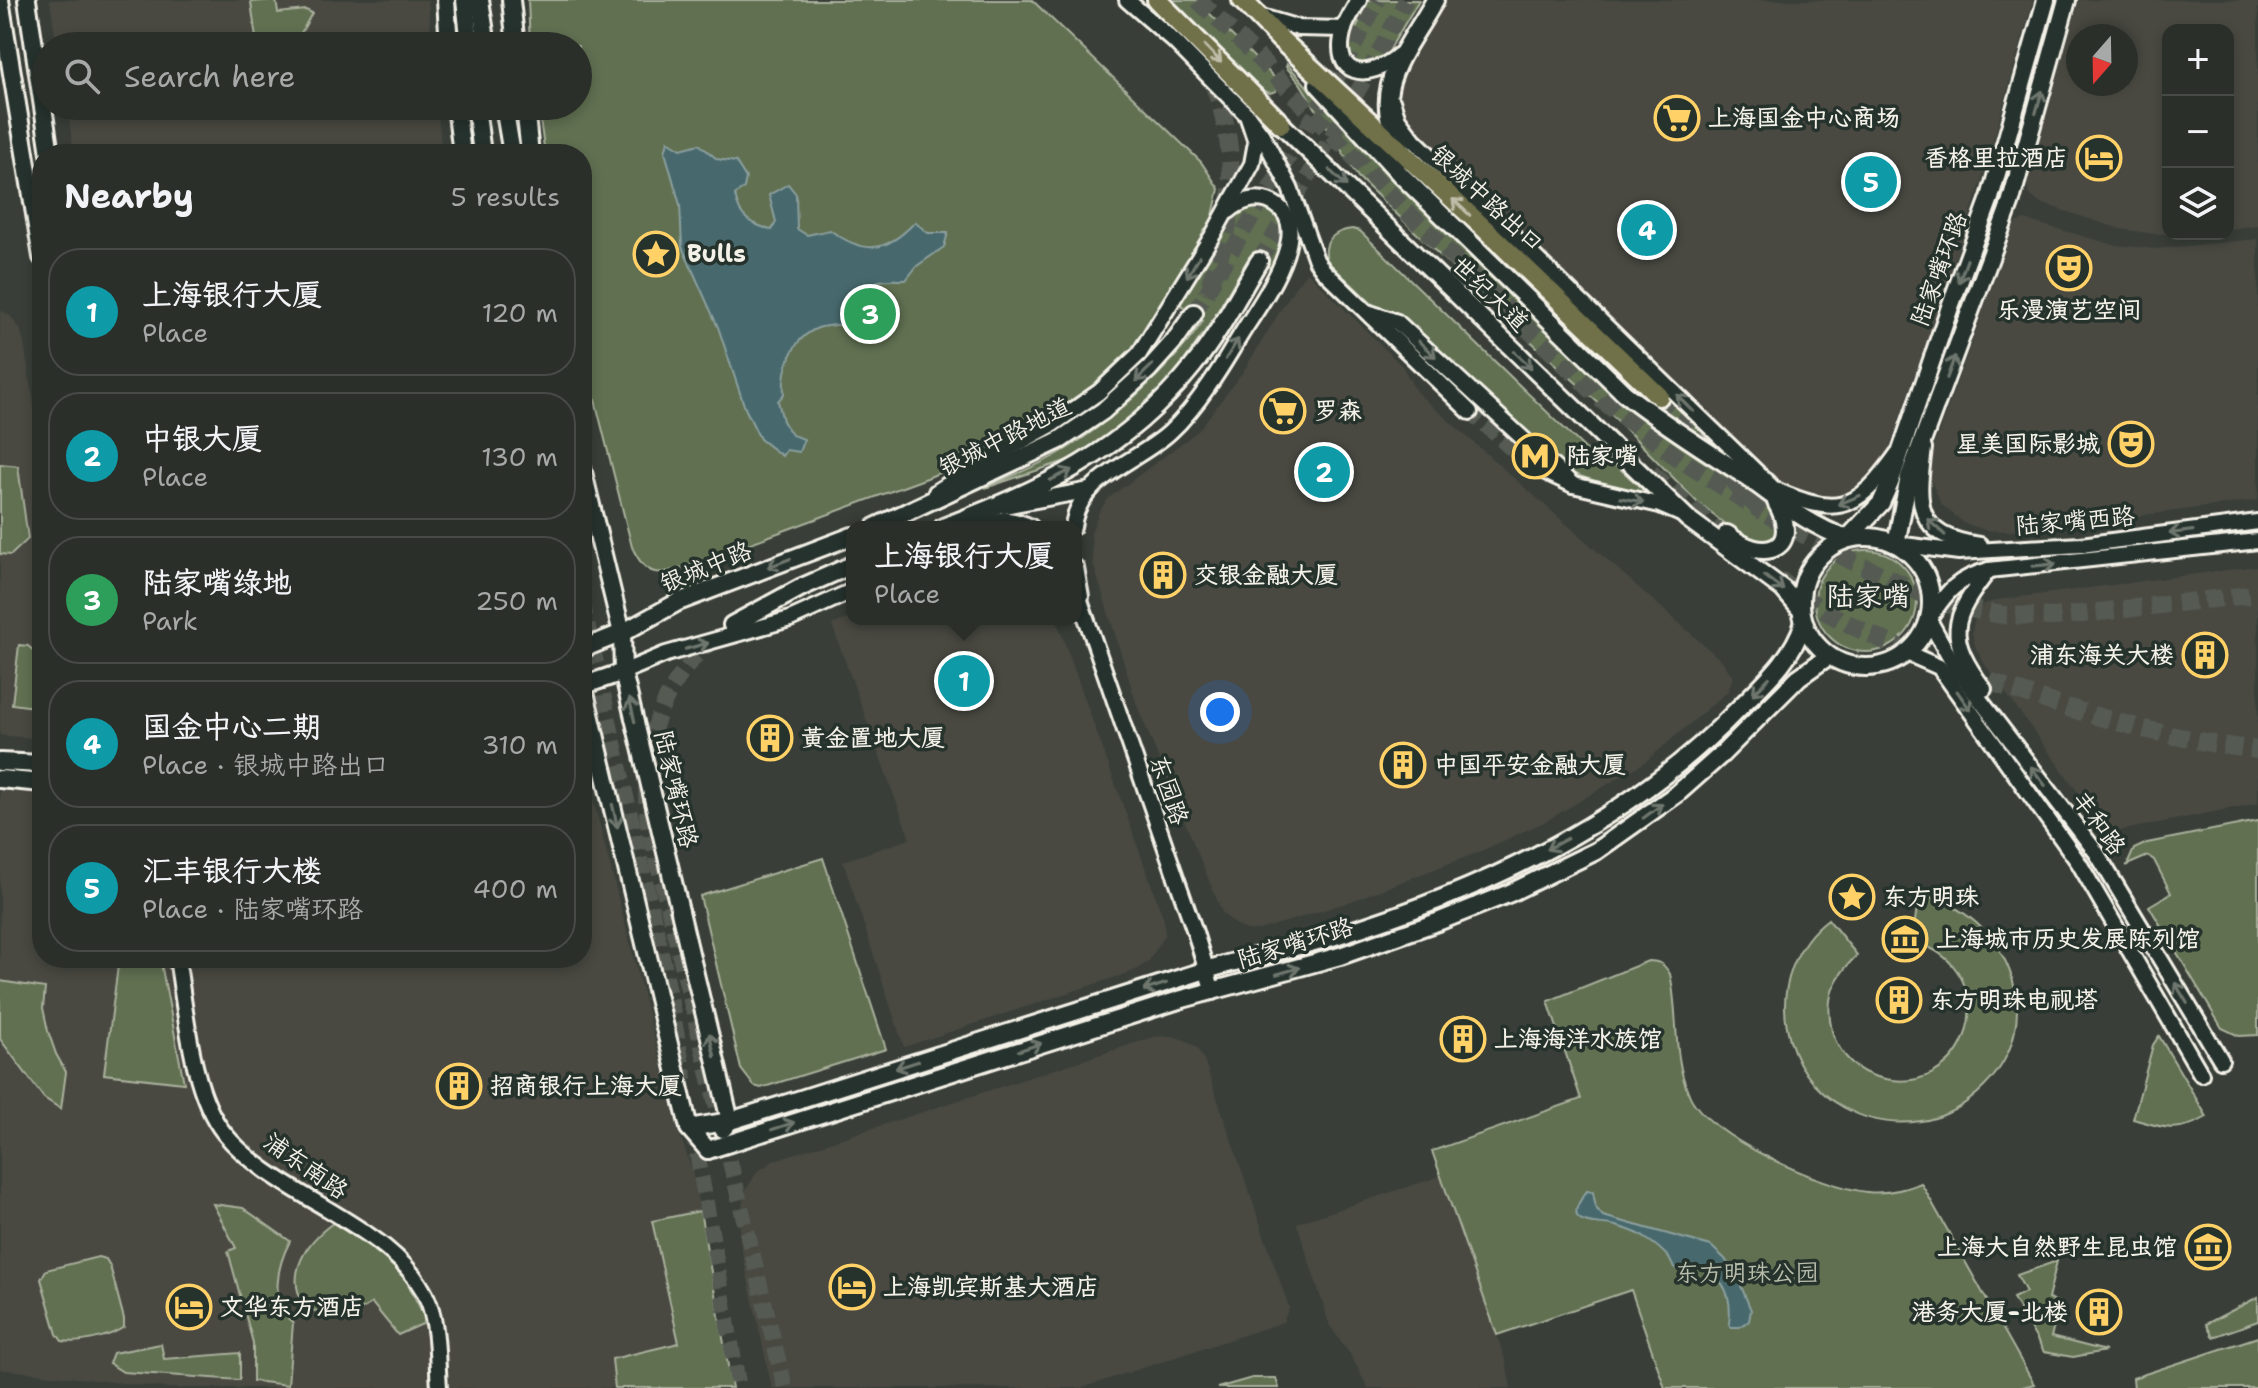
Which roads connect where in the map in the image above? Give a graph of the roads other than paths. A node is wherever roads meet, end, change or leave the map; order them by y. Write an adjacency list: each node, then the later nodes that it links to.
1 (0, 0): 40 (main road)
2 (27, 0): 22 (main road)
3 (446, 0): 17 (main road)
4 (465, 0): 18 (main road)
5 (480, 0): 19 (main road)
6 (490, 0): 20 (main road)
7 (511, 0): 21 (main road)
8 (1127, 0): 25 (street)
9 (1157, 0): 32 (main road, 世纪大道, one-way to 32)
10 (1234, 0): 52 (main road, 世纪大道)
11 (1243, 0): 16 (street); 39 (main road, 银城中路出口)
12 (1359, 0): 16 (street)
13 (1435, 0): 23 (main road)
14 (2046, 0): 48 (main road, 陆家嘴环路, one-way to 48)
15 (2067, 0): 47 (main road, 陆家嘴环路, one-way to 15)
16 (1344, 29): 23 (street)
17 (448, 32)
18 (468, 32)
19 (485, 32)
20 (493, 32)
21 (514, 32)
22 (32, 33)
23 (1399, 55): 24 (main road)
24 (1389, 86): 39 (main road); 52 (street, one-way to 24)
25 (1247, 115): 41 (street); 43 (street)
26 (45, 120): 33 (main road)
27 (458, 120): 34 (main road)
28 (478, 120): 35 (main road)
29 (498, 120): 36 (main road)
30 (506, 120): 37 (main road)
31 (526, 120): 38 (main road)
32 (1281, 124): 60 (main road, 世纪大道, one-way to 60)
33 (49, 144)
34 (461, 144)
35 (481, 144)
36 (501, 144)
37 (510, 144)
38 (529, 144)
39 (1407, 157): 45 (main road, 银城中路出口, one-way to 39)
40 (32, 196)
41 (1221, 221): 51 (street, one-way to 41); 55 (street, one-way to 55)
42 (1259, 261): 54 (main road, one-way to 42)
43 (1361, 310): 46 (street); 50 (street, one-way to 50)
44 (1194, 313): 55 (main road, 银城中路地道, one-way to 55)
45 (1659, 396)
46 (1470, 412)
47 (1925, 440): 65 (main road, 陆家嘴环路); 66 (street, one-way to 47)
48 (1903, 446): 52 (street, one-way to 52); 63 (main road, 陆家嘴环路)
49 (1537, 468): 50 (street)
50 (1573, 485): 60 (street, one-way to 60)
51 (1090, 490): 54 (street); 59 (street)
52 (1775, 495): 60 (main road); 63 (main road, 世纪大道)
53 (592, 509): 74 (main road, 陆家嘴环路)
54 (991, 509): 56 (main road)
55 (893, 520)
56 (959, 521)
57 (991, 521): 58 (street)
58 (1017, 521)
59 (1073, 521)
60 (1693, 522): 71 (main road, 世纪大道, one-way to 71)
61 (2258, 522): 66 (street, 陆家嘴西路, one-way to 66)
62 (846, 538): 74 (main road, 银城中路, one-way to 74)
63 (1847, 539): 65 (main road); 71 (main road)
64 (2258, 541): 68 (street, 陆家嘴西路, one-way to 64)
65 (1896, 544): 66 (street, 陆家嘴西路); 72 (main road)
66 (2009, 549)
67 (846, 568): 73 (main road)
68 (1989, 570): 72 (street, 陆家嘴西路); 81 (street)
69 (846, 594): 78 (street, one-way to 69)
70 (1082, 607): 87 (street, 东园路)
71 (1802, 616): 77 (main road); 87 (main road, 陆家嘴环路, one-way to 87)
72 (1929, 619): 76 (main road); 81 (street, 丰和路)
73 (732, 625)
74 (622, 633): 75 (main road, 银城中路); 78 (main road, 陆家嘴环路)
75 (592, 645)
76 (1907, 653): 77 (main road); 90 (street, 丰和路, one-way to 90)
77 (1829, 656): 88 (main road, 陆家嘴环路, one-way to 77)
78 (623, 672): 79 (main road); 91 (main road, 陆家嘴环路, one-way to 78)
79 (592, 681)
80 (592, 722): 92 (main road, one-way to 92)
81 (2004, 731): 89 (street, 丰和路, one-way to 81)
82 (0, 762): 83 (main road)
83 (32, 764)
84 (0, 779): 85 (main road)
85 (32, 782)
86 (179, 968): 94 (street, 浦东南路)
87 (1207, 970): 88 (street, 东园路); 91 (main road, 陆家嘴环路, one-way to 91)
88 (1213, 992): 93 (main road, 陆家嘴环路, one-way to 88)
89 (2221, 1060)
90 (2201, 1074)
91 (730, 1121): 92 (main road, 陆家嘴环路); 93 (main road)
92 (689, 1128): 93 (main road)
93 (708, 1150)
94 (439, 1388)

